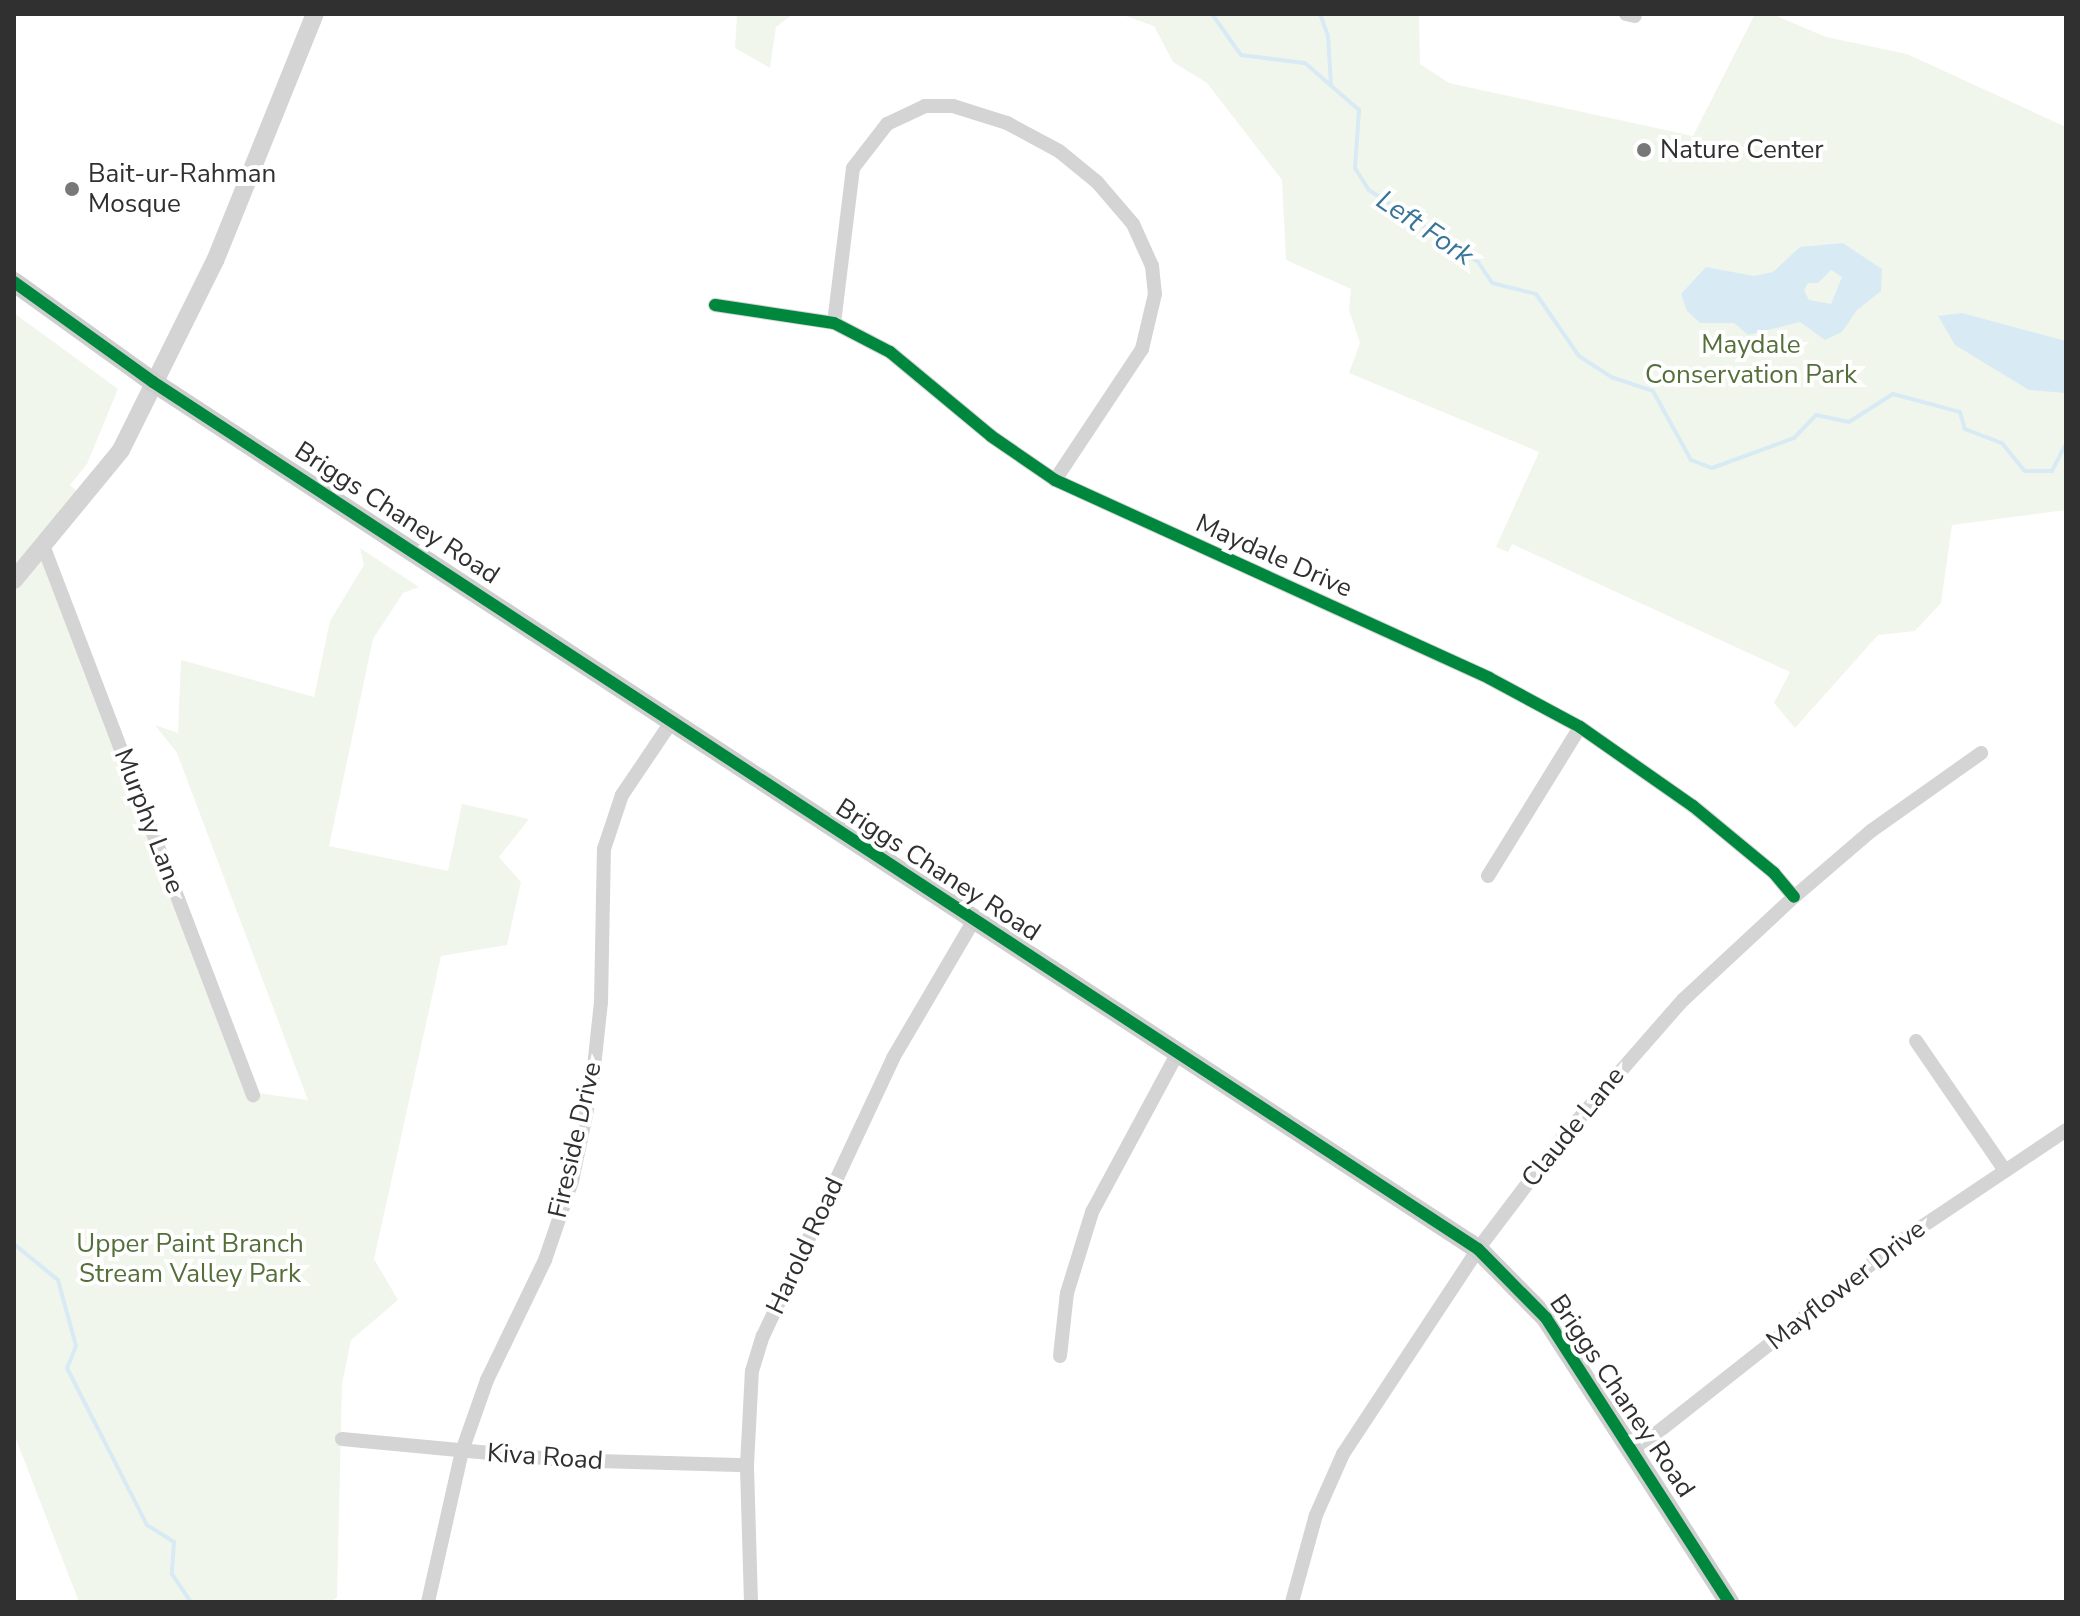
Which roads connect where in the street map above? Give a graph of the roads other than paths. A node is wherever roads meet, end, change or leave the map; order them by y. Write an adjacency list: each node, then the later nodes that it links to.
1 (315, 14): 5 (street)
2 (14, 282): 5 (main road, Briggs Chaney Road)
3 (715, 305): 4 (street, Maydale Drive)
4 (834, 323): 6 (street, Maydale Drive); 6 (street)
5 (153, 382): 7 (street); 9 (main road, Briggs Chaney Road)
6 (1055, 480): 10 (street, Maydale Drive)
7 (44, 548): 8 (street); 17 (street, Murphy Lane)
8 (14, 580)
9 (672, 721): 14 (main road, Briggs Chaney Road); 24 (street, Fireside Drive)
10 (1580, 727): 12 (street); 13 (street, Maydale Drive)
11 (1981, 753): 13 (street, Claude Lane)
12 (1488, 876)
13 (1794, 897): 20 (street, Claude Lane)
14 (974, 920): 16 (main road, Briggs Chaney Road); 25 (street, Harold Road)
15 (1916, 1041): 19 (street)
16 (1178, 1052): 20 (main road, Briggs Chaney Road); 21 (street)
17 (253, 1095)
18 (2066, 1130): 19 (street, Mayflower Drive)
19 (2004, 1169): 23 (street, Mayflower Drive)
20 (1478, 1249): 23 (main road, Briggs Chaney Road); 28 (street, Claude Lane)
21 (1060, 1356)
22 (342, 1439): 24 (street, Kiva Road)
23 (1635, 1450): 29 (main road, Briggs Chaney Road)
24 (462, 1451): 25 (street, Kiva Road); 26 (street, Fireside Drive)
25 (747, 1465): 27 (street, Harold Road)
26 (428, 1602)
27 (751, 1602)
28 (1292, 1602)
29 (1729, 1602)

